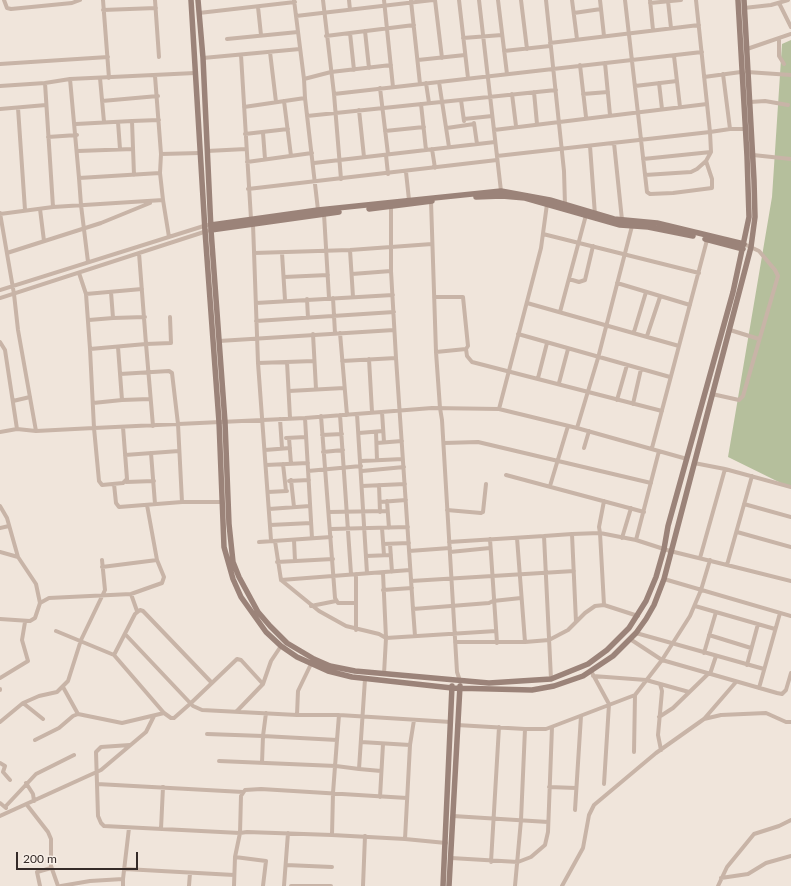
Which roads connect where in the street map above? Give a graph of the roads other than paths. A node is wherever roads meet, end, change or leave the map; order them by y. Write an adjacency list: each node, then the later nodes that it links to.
1 (4, 0): 2 (street)
2 (80, 0)
3 (103, 0): 34 (street)
4 (155, 0): 31 (street)
5 (191, 0): 86 (main road)
6 (198, 0): 37 (main road)
7 (323, 0): 36 (street)
8 (349, 0): 35 (street)
9 (384, 0): 29 (street)
10 (434, 0): 25 (street); 73 (street)
11 (459, 0): 56 (street)
12 (479, 0): 54 (street)
13 (498, 0): 51 (street)
14 (521, 0): 62 (street)
15 (546, 0): 60 (street)
16 (572, 0): 38 (street)
17 (600, 0): 33 (street)
18 (625, 0): 49 (street)
19 (681, 0): 26 (street)
20 (696, 0): 41 (street)
21 (738, 0): 85 (main road)
22 (744, 0): 32 (main road)
23 (788, 0): 28 (street)
24 (294, 1): 30 (street); 39 (street)
25 (411, 1): 29 (street); 40 (street)
26 (668, 1): 27 (street); 43 (street)
27 (650, 2): 45 (street)
28 (779, 3): 32 (street); 42 (street)
29 (384, 6): 35 (street); 44 (street)
30 (258, 7): 37 (street); 52 (street)
31 (156, 8): 34 (street); 71 (street)
32 (744, 8): 63 (main road)
33 (601, 9): 38 (street); 55 (street)
34 (104, 10): 70 (street)
35 (350, 10): 36 (street)
36 (324, 12): 39 (street); 53 (street)
37 (199, 13): 72 (main road)
38 (574, 13): 59 (street)
39 (296, 16): 47 (street)
40 (414, 25): 44 (street); 74 (street)
41 (699, 25): 43 (street); 66 (street)
42 (791, 27)
43 (671, 28): 45 (street)
44 (387, 29): 46 (street); 79 (street)
45 (653, 30): 49 (street)
46 (365, 31): 48 (street); 81 (street)
47 (298, 32): 52 (street); 61 (street)
48 (350, 33): 53 (street); 82 (street)
49 (628, 33): 55 (street); 75 (street)
50 (791, 34): 57 (street)
51 (502, 35): 54 (street); 64 (street)
52 (261, 36): 58 (street)
53 (326, 36): 84 (street)
54 (483, 36): 56 (street); 91 (street)
55 (604, 36): 59 (street)
56 (463, 38): 68 (street)
57 (779, 38): 63 (street); 78 (street)
58 (226, 39)
59 (577, 39): 60 (street)
60 (550, 44): 62 (street); 83 (street)
61 (300, 49): 65 (street); 97 (street)
62 (527, 49): 64 (street)
63 (747, 49): 85 (main road)
64 (504, 51): 87 (street)
65 (270, 52): 67 (street); 120 (street)
66 (702, 52): 69 (street); 92 (street)
67 (242, 55): 72 (street); 128 (street)
68 (465, 55): 73 (street); 95 (street)
69 (674, 56): 75 (street); 98 (street)
70 (108, 57): 77 (street); 94 (street)
71 (159, 57)
72 (203, 58): 178 (main road)
73 (442, 58): 74 (street)
74 (418, 60): 103 (street)
75 (632, 60): 76 (street); 105 (street)
76 (605, 63): 80 (street); 110 (street)
77 (0, 64)
78 (784, 64)
79 (391, 65): 81 (street); 106 (street)
80 (580, 65): 83 (street); 113 (street)
81 (369, 68): 82 (street)
82 (354, 70): 84 (street)
83 (553, 70): 87 (street); 108 (street)
84 (331, 72): 97 (street); 111 (street)
85 (744, 72): 88 (street); 89 (street); 122 (main road); 157 (main road)
86 (195, 73): 90 (street); 180 (main road)
87 (507, 74): 91 (street)
88 (723, 74): 92 (street); 156 (street)
89 (791, 75)
90 (155, 76): 94 (street); 114 (street)
91 (488, 76): 95 (street); 115 (street)
92 (704, 77): 125 (street)
93 (100, 78): 94 (street); 96 (street); 119 (street)
94 (109, 78)
95 (468, 78): 99 (street)
96 (70, 79): 100 (street); 148 (street)
97 (304, 79): 116 (street)
98 (677, 81): 102 (street); 129 (street)
99 (439, 82): 101 (street); 121 (street)
100 (45, 83): 104 (street); 126 (street)
101 (426, 83): 103 (street); 123 (street)
102 (659, 83): 105 (street); 133 (street)
103 (420, 84): 106 (street)
104 (0, 86)
105 (635, 86): 135 (street)
106 (393, 87): 107 (street)
107 (380, 88): 111 (street); 131 (street)
108 (556, 90): 109 (street); 145 (street)
109 (534, 92): 112 (street); 150 (street)
110 (608, 92): 113 (street); 137 (street)
111 (334, 94): 136 (street)
112 (512, 94): 115 (street); 152 (street)
113 (583, 94): 140 (street)
114 (158, 96): 119 (street); 143 (street)
115 (490, 96): 117 (street); 139 (street)
116 (305, 98): 118 (street); 138 (street)
117 (461, 100): 121 (street); 142 (street)
118 (284, 101): 120 (street); 155 (street)
119 (102, 102): 146 (street)
120 (276, 102): 128 (street)
121 (443, 102): 123 (street); 154 (street)
122 (750, 102): 127 (street); 184 (main road)
123 (429, 103): 124 (street)
124 (421, 104): 131 (street); 153 (street)
125 (707, 104): 129 (street); 160 (street)
126 (46, 105): 130 (street); 164 (street)
127 (788, 105)
128 (244, 107): 162 (street)
129 (680, 107): 133 (street)
130 (18, 108): 132 (street); 216 (street)
131 (382, 108): 134 (street); 159 (street)
132 (0, 109)
133 (662, 109): 135 (street)
134 (358, 110): 136 (street); 186 (street)
135 (638, 112): 137 (street); 165 (street)
136 (336, 113): 138 (street); 191 (street)
137 (610, 115): 140 (street)
138 (307, 116): 181 (street)
139 (492, 116): 141 (street); 158 (street)
140 (586, 117): 145 (street)
141 (474, 118): 142 (street); 149 (street)
142 (464, 119): 151 (street)
143 (159, 120): 144 (street); 182 (street)
144 (132, 121): 147 (street); 173 (street)
145 (558, 121): 150 (street); 171 (street)
146 (104, 122): 147 (street); 148 (street)
147 (118, 122): 172 (street)
148 (76, 124): 163 (street)
149 (474, 124): 151 (street); 168 (street)
150 (537, 124): 152 (street)
151 (465, 126): 154 (street)
152 (516, 126): 158 (street)
153 (424, 127): 159 (street); 176 (street)
154 (447, 128): 170 (street)
155 (288, 129): 161 (street); 185 (street)
156 (730, 129): 157 (street); 160 (street)
157 (745, 129): 235 (main road)
158 (494, 130): 166 (street)
159 (385, 131): 183 (street)
160 (710, 132): 165 (street); 179 (street)
161 (263, 133): 162 (street); 188 (street)
162 (245, 134): 174 (street)
163 (77, 135): 164 (street); 177 (street)
164 (48, 136): 213 (street)
165 (641, 140): 167 (street); 189 (street)
166 (495, 142): 168 (street); 187 (street)
167 (614, 143): 169 (street); 222 (street)
168 (477, 144): 170 (street)
169 (590, 146): 171 (street); 221 (street)
170 (449, 147): 175 (street)
171 (561, 148): 187 (street); 212 (street)
172 (120, 149): 173 (street); 177 (street)
173 (133, 149): 199 (street)
174 (246, 149): 178 (street); 193 (street)
175 (432, 149): 176 (street); 195 (street)
176 (426, 150): 183 (street)
177 (78, 151): 201 (street)
178 (207, 151): 226 (main road)
179 (711, 152): 189 (street); 192 (street)
180 (200, 153): 182 (street); 226 (main road)
181 (312, 153): 185 (street); 194 (street)
182 (161, 154): 197 (street)
183 (387, 154): 186 (street); 198 (street)
184 (753, 155): 190 (street); 236 (main road)
185 (291, 156): 188 (street)
186 (364, 157): 191 (street)
187 (497, 158): 195 (street); 205 (street)
188 (265, 159): 193 (street)
189 (643, 159): 200 (street)
190 (791, 159)
191 (339, 160): 194 (street); 202 (street)
192 (706, 161): 200 (street); 200 (street)
193 (247, 162): 204 (street)
194 (314, 163): 203 (street)
195 (435, 168): 196 (street)
196 (406, 172): 198 (street); 207 (street)
197 (160, 173): 199 (street); 206 (street)
198 (388, 174): 202 (street)
199 (134, 175): 201 (street)
200 (645, 175)
201 (79, 178): 211 (street)
202 (341, 179): 203 (street)
203 (315, 182): 204 (street); 217 (street)
204 (248, 189): 223 (street)
205 (500, 191): 207 (main road); 212 (main road)
206 (164, 200): 208 (street); 228 (street)
207 (410, 200): 217 (main road)
208 (154, 201): 211 (street); 225 (street)
209 (431, 201): 210 (main road); 214 (main road); 232 (street)
210 (547, 204): 220 (main road); 227 (street)
211 (81, 205): 213 (street); 225 (street)
212 (565, 205): 221 (main road)
213 (53, 207): 215 (street)
214 (391, 207): 219 (main road); 234 (street)
215 (40, 209): 216 (street); 230 (street)
216 (24, 210): 218 (street)
217 (318, 210): 223 (main road)
218 (0, 213): 241 (street)
219 (324, 214): 223 (main road); 238 (street)
220 (586, 215): 221 (main road); 231 (street)
221 (595, 216): 222 (main road); 224 (main road)
222 (622, 220): 235 (main road)
223 (252, 222): 226 (main road); 242 (street)
224 (632, 226): 229 (main road); 243 (street)
225 (84, 228): 230 (street); 244 (street)
226 (208, 228): 228 (street); 239 (street); 290 (main road); 341 (main road)
227 (543, 234): 231 (street); 269 (street)
228 (169, 237): 244 (street)
229 (707, 240): 235 (main road); 247 (street)
230 (44, 241): 241 (street)
231 (579, 242): 233 (street); 251 (street)
232 (432, 244): 234 (street); 262 (street)
233 (593, 246): 243 (street); 251 (street)
234 (392, 247): 237 (street); 245 (street)
235 (744, 247): 236 (street); 377 (main road)
236 (751, 247): 282 (main road); 289 (street)
237 (350, 250): 238 (street); 248 (street)
238 (326, 251): 240 (street); 249 (street)
239 (139, 252): 246 (street); 254 (street)
240 (282, 252): 242 (street); 250 (street)
241 (7, 253): 253 (street)
242 (254, 253): 268 (street)
243 (624, 254): 247 (street); 252 (street)
244 (88, 262): 253 (street)
245 (391, 271): 248 (street); 260 (street)
246 (79, 273): 258 (street); 259 (street)
247 (699, 273): 270 (street)
248 (352, 274): 261 (street)
249 (328, 275): 250 (street); 265 (street)
250 (284, 277): 267 (street)
251 (569, 279): 272 (street)
252 (617, 283): 257 (street); 280 (street)
253 (12, 286): 255 (street); 258 (street)
254 (142, 289): 256 (street); 274 (street)
255 (0, 290)
256 (111, 292): 259 (street); 276 (street)
257 (646, 292): 263 (street); 283 (street)
258 (14, 294): 264 (street); 320 (street)
259 (86, 294): 278 (street)
260 (393, 294): 261 (street); 271 (street)
261 (352, 297): 265 (street)
262 (434, 297): 297 (street); 299 (street)
263 (660, 297): 270 (street); 287 (street)
264 (0, 298)
265 (331, 298): 266 (street); 273 (street)
266 (307, 299): 267 (street); 277 (street)
267 (285, 300): 268 (street)
268 (256, 303): 279 (street)
269 (527, 303): 272 (street); 286 (street)
270 (690, 306): 294 (street)
271 (394, 312): 273 (street); 281 (street)
272 (560, 312): 280 (street)
273 (334, 316): 277 (street); 284 (street)
274 (145, 317): 276 (street); 293 (street)
275 (170, 317): 293 (street)
276 (113, 318): 278 (street)
277 (308, 318): 279 (street)
278 (89, 320): 296 (street)
279 (256, 321): 288 (street)
280 (606, 324): 283 (street); 301 (street)
281 (394, 330): 284 (street); 300 (street)
282 (730, 330): 289 (street); 319 (main road)
283 (634, 332): 287 (street)
284 (337, 333): 285 (street); 304 (street)
285 (313, 334): 288 (street); 303 (street)
286 (518, 334): 292 (street); 309 (street)
287 (647, 336): 294 (street)
288 (257, 339): 290 (street); 306 (street)
289 (760, 339): 319 (street)
290 (219, 341): 342 (main road)
291 (0, 343): 324 (street)
292 (548, 343): 298 (street); 313 (street)
293 (146, 344): 295 (street); 310 (street)
294 (679, 346): 312 (street)
295 (118, 347): 296 (street); 311 (street)
296 (90, 349): 325 (street)
297 (466, 349): 299 (street); 309 (street)
298 (568, 349): 301 (street); 314 (street)
299 (436, 352): 327 (street)
300 (396, 358): 302 (street); 329 (street)
301 (598, 358): 307 (street); 318 (street)
302 (369, 359): 304 (street); 331 (street)
303 (314, 360): 305 (street); 316 (street)
304 (342, 361): 315 (street)
305 (287, 362): 306 (street); 317 (street)
306 (258, 363): 339 (street)
307 (627, 365): 308 (street); 323 (street)
308 (641, 369): 312 (street); 326 (street)
309 (508, 370): 313 (street); 328 (street)
310 (149, 372): 311 (street); 321 (street); 343 (street)
311 (120, 374): 322 (street)
312 (670, 377): 330 (street)
313 (538, 378): 314 (street)
314 (558, 383): 318 (street)
315 (344, 388): 316 (street); 335 (street)
316 (316, 389): 317 (street)
317 (288, 391): 337 (street)
318 (588, 392): 323 (street); 348 (street)
319 (712, 394): 381 (main road)
320 (30, 397): 324 (street); 350 (street)
321 (150, 399): 322 (street); 344 (street)
322 (122, 400): 325 (street)
323 (617, 400): 326 (street)
324 (13, 401): 349 (street)
325 (94, 403): 347 (street)
326 (633, 404): 330 (street)
327 (440, 408): 328 (street); 329 (street); 364 (street)
328 (499, 409): 345 (street)
329 (400, 411): 332 (street); 361 (street)
330 (662, 411): 368 (street)
331 (372, 412): 332 (street); 333 (street)
332 (382, 412): 354 (street)
333 (357, 414): 335 (street); 355 (street)
334 (340, 415): 335 (street); 336 (street); 356 (street)
335 (346, 415)
336 (321, 416): 338 (street); 357 (street)
337 (290, 418): 338 (street); 340 (street)
338 (305, 418): 358 (street)
339 (263, 419): 340 (street); 342 (street); 369 (street)
340 (280, 419): 359 (street)
341 (219, 422): 342 (street); 343 (street); 413 (main road)
342 (225, 422): 497 (main road)
343 (178, 424): 344 (street); 371 (street)
344 (153, 426): 346 (street)
345 (568, 426): 348 (street); 379 (street)
346 (122, 427): 347 (street); 375 (street)
347 (94, 428): 350 (street); 399 (street)
348 (577, 428): 351 (street)
349 (17, 429): 350 (street); 352 (street)
350 (36, 431)
351 (589, 431): 367 (street); 368 (street)
352 (0, 432)
353 (376, 432): 354 (street); 355 (street); 363 (street)
354 (383, 432): 362 (street)
355 (359, 433): 385 (street)
356 (342, 434): 357 (street); 370 (street)
357 (322, 435): 373 (street)
358 (306, 437): 360 (street); 380 (street)
359 (282, 438): 360 (street); 365 (street)
360 (289, 438): 366 (street)
361 (402, 441): 362 (street); 376 (street)
362 (384, 442): 363 (street)
363 (377, 443): 378 (street)
364 (444, 443): 379 (street); 423 (street)
365 (282, 448): 366 (street); 369 (street)
366 (290, 448): 383 (street)
367 (584, 448)
368 (652, 448): 372 (street)
369 (265, 450): 384 (street)
370 (343, 450): 373 (street); 386 (street)
371 (179, 451): 374 (street); 412 (street)
372 (659, 451): 377 (street); 398 (street)
373 (323, 452): 388 (street)
374 (151, 453): 375 (street); 395 (street)
375 (126, 454): 397 (street)
376 (403, 459): 378 (street); 387 (street)
377 (687, 459): 461 (main road)
378 (377, 460): 385 (street)
379 (558, 461): 398 (street); 404 (street)
380 (308, 463): 383 (street); 390 (street)
381 (694, 463): 389 (street); 461 (main road)
382 (283, 464): 383 (street); 384 (street); 396 (street)
383 (291, 464)
384 (266, 465): 408 (street)
385 (361, 466): 386 (street); 387 (street); 403 (street)
386 (345, 467): 388 (street); 426 (street)
387 (404, 467): 400 (street)
388 (326, 469): 390 (street); 425 (street)
389 (725, 469): 392 (street); 468 (street)
390 (308, 471): 394 (street)
391 (506, 475): 404 (street)
392 (752, 476): 405 (street); 416 (street)
393 (291, 480): 394 (street); 396 (street); 406 (street)
394 (309, 480): 419 (street)
395 (154, 481): 397 (street); 415 (street)
396 (285, 481): 407 (street)
397 (126, 482): 399 (street)
398 (651, 483): 428 (street)
399 (114, 484): 417 (street)
400 (405, 484): 402 (street); 409 (street)
401 (486, 484): 423 (street)
402 (379, 485): 403 (street); 414 (street)
403 (362, 486): 429 (street)
404 (550, 486): 411 (street)
405 (791, 487)
406 (292, 490): 407 (street); 420 (street)
407 (286, 491): 408 (street)
408 (268, 492): 422 (street)
409 (406, 500): 410 (street); 434 (street)
410 (387, 501): 414 (street); 424 (street)
411 (604, 501): 421 (street); 442 (street)
412 (182, 502): 413 (street); 415 (street)
413 (222, 502): 498 (main road)
414 (380, 502): 427 (street)
415 (155, 504): 417 (street)
416 (744, 504): 430 (street); 441 (street)
417 (147, 505): 471 (street)
418 (0, 506): 433 (street)
419 (310, 506): 420 (street); 431 (street)
420 (294, 507): 422 (street)
421 (631, 508): 428 (street); 448 (street)
422 (269, 509): 432 (street)
423 (447, 510): 454 (street)
424 (387, 511): 427 (street); 439 (street)
425 (330, 512): 426 (street); 440 (street)
426 (347, 512): 429 (street); 436 (street)
427 (380, 512): 429 (street)
428 (644, 512): 451 (street)
429 (364, 513): 437 (street)
430 (791, 517)
431 (311, 523): 432 (street); 446 (street)
432 (270, 525): 452 (street)
433 (9, 526): 435 (street); 467 (street)
434 (408, 527): 439 (street); 455 (street)
435 (0, 528)
436 (348, 528): 437 (street); 440 (street); 483 (street)
437 (365, 528): 438 (street); 466 (street)
438 (382, 528): 439 (street); 456 (street)
439 (389, 528)
440 (330, 529): 444 (street)
441 (736, 532): 458 (street); 475 (street)
442 (600, 533): 443 (street); 448 (street); 504 (street)
443 (572, 534): 445 (street); 478 (street)
444 (331, 536): 446 (street); 469 (street)
445 (544, 536): 447 (street); 482 (street)
446 (312, 538): 450 (street)
447 (517, 538): 449 (street); 484 (street)
448 (622, 538): 451 (street)
449 (490, 539): 454 (street); 459 (street)
450 (294, 540): 452 (street); 473 (street)
451 (636, 540): 461 (street)
452 (273, 541): 453 (street); 474 (street)
453 (259, 542)
454 (449, 542): 460 (street)
455 (409, 543): 457 (street); 462 (street)
456 (383, 544): 457 (street); 464 (street)
457 (390, 544): 465 (street)
458 (791, 547)
459 (490, 548): 460 (street); 486 (street)
460 (450, 550): 462 (street); 487 (street)
461 (667, 550): 468 (street); 488 (main road); 512 (main road)
462 (409, 551): 477 (street)
463 (0, 552): 467 (street)
464 (384, 555): 465 (street); 466 (street)
465 (391, 555): 479 (street)
466 (366, 556): 480 (street)
467 (18, 557): 502 (street)
468 (700, 558): 472 (street)
469 (333, 559): 473 (street); 485 (street)
470 (102, 560): 476 (street)
471 (158, 560): 476 (street); 496 (street)
472 (710, 560): 475 (street); 494 (street)
473 (295, 561): 474 (street)
474 (277, 562): 489 (street)
475 (727, 565): 491 (street)
476 (102, 567): 495 (street)
477 (410, 570): 479 (street); 490 (street)
478 (574, 571): 482 (street); 516 (street)
479 (392, 572): 481 (street)
480 (367, 573): 481 (street); 483 (street)
481 (383, 573): 493 (street)
482 (547, 573): 484 (street); 530 (street)
483 (353, 574): 485 (street); 503 (street)
484 (519, 574): 486 (street); 499 (street)
485 (334, 575): 489 (street); 500 (street)
486 (492, 575): 487 (street); 501 (street)
487 (452, 579): 490 (street); 507 (street)
488 (664, 579): 494 (street); 522 (main road)
489 (281, 580): 505 (street)
490 (411, 581): 492 (street)
491 (791, 581)
492 (412, 588): 493 (street); 508 (street)
493 (383, 590): 527 (street)
494 (701, 590): 506 (street); 511 (street)
495 (103, 594): 496 (street); 502 (street); 529 (street)
496 (131, 594): 509 (street)
497 (247, 594): 498 (main road); 544 (main road)
498 (241, 597): 535 (main road)
499 (521, 598): 501 (street); 532 (street)
500 (336, 601): 503 (street); 505 (street)
501 (493, 601): 507 (street); 521 (street)
502 (40, 603): 515 (street)
503 (356, 603): 519 (street)
504 (604, 605): 512 (street); 516 (street)
505 (311, 606): 519 (street)
506 (695, 606): 510 (street); 534 (street)
507 (453, 607): 508 (street); 524 (street)
508 (413, 609): 526 (street)
509 (137, 612): 523 (street); 557 (street)
510 (716, 612): 517 (street); 525 (street)
511 (780, 613): 513 (street); 518 (street)
512 (638, 616): 552 (main road)
513 (791, 616)
514 (0, 619): 515 (street)
515 (25, 622): 550 (street)
516 (576, 622): 530 (street)
517 (758, 624): 518 (street); 536 (street)
518 (775, 629): 543 (street)
519 (356, 630): 527 (street)
520 (56, 631): 529 (street)
521 (496, 631): 524 (street); 533 (street)
522 (636, 633): 528 (main road); 534 (street)
523 (125, 634): 538 (street); 567 (street)
524 (455, 634): 526 (street); 531 (street)
525 (709, 635): 536 (street); 537 (street)
526 (415, 636): 527 (street)
527 (386, 638): 547 (street)
528 (630, 639): 540 (street); 548 (main road)
529 (81, 640): 538 (street); 560 (street)
530 (549, 640): 532 (street); 552 (street)
531 (455, 642): 533 (street); 545 (street)
532 (525, 642): 533 (street)
533 (497, 643)
534 (673, 644): 537 (street); 540 (street)
535 (281, 646): 541 (main road); 558 (street)
536 (751, 648): 542 (street)
537 (704, 653): 539 (street)
538 (114, 655): 570 (street)
539 (716, 656): 542 (street); 549 (street)
540 (662, 660): 549 (street); 553 (street)
541 (311, 664): 544 (main road); 573 (street)
542 (747, 665): 543 (street)
543 (764, 669): 562 (street)
544 (337, 670): 547 (main road); 551 (main road)
545 (456, 672): 554 (street); 555 (street)
546 (791, 673): 562 (street)
547 (384, 674): 554 (main road)
548 (592, 674): 553 (street); 563 (main road); 568 (street)
549 (709, 674): 556 (street); 564 (street)
550 (0, 678)
551 (365, 679): 561 (main road); 576 (street)
552 (551, 679): 555 (main road)
553 (646, 680): 559 (street); 565 (street)
554 (453, 681): 555 (main road); 561 (main road)
555 (460, 682): 563 (main road)
556 (736, 682): 562 (street); 580 (street)
557 (212, 683): 558 (street); 567 (street)
558 (263, 684): 569 (street)
559 (660, 684): 564 (street); 578 (street)
560 (63, 687): 566 (street); 572 (street)
561 (452, 688): 563 (main road); 583 (main road)
562 (758, 688)
563 (460, 689): 585 (main road)
564 (689, 692): 578 (street)
565 (635, 695): 568 (street); 598 (street)
566 (23, 703): 579 (street); 582 (street)
567 (191, 703): 569 (street); 570 (street)
568 (609, 704): 577 (street); 610 (street)
569 (236, 711): 571 (street)
570 (164, 713): 575 (street)
571 (266, 713): 573 (street); 590 (street)
572 (78, 714): 575 (street); 591 (street)
573 (297, 715): 574 (street)
574 (339, 715): 576 (street); 592 (street)
575 (154, 716): 595 (street)
576 (362, 716): 581 (street); 593 (street)
577 (581, 716): 587 (street); 613 (street)
578 (659, 717): 597 (street)
579 (43, 719)
580 (704, 719): 584 (street); 597 (street)
581 (414, 720): 583 (street); 596 (street)
582 (0, 722)
583 (451, 722): 637 (main road)
584 (791, 722)
585 (457, 724): 586 (street); 625 (main road)
586 (499, 727): 588 (street); 626 (street)
587 (552, 727): 588 (street); 611 (street)
588 (525, 729): 627 (street)
589 (207, 734): 590 (street)
590 (263, 736): 592 (street); 602 (street)
591 (34, 740)
592 (338, 740): 603 (street)
593 (361, 742): 594 (street); 604 (street)
594 (383, 744): 596 (street); 605 (street)
595 (130, 745): 606 (street); 606 (street)
596 (410, 745): 617 (street)
597 (660, 750): 666 (street)
598 (634, 752)
599 (74, 755): 608 (street)
600 (219, 761): 602 (street)
601 (0, 763): 607 (street)
602 (262, 763): 603 (street)
603 (336, 766): 604 (street); 615 (street)
604 (359, 769): 605 (street)
605 (381, 770): 616 (street)
606 (96, 772): 609 (street); 618 (street)
607 (10, 780)
608 (26, 783): 618 (street); 621 (street)
609 (96, 784): 612 (street); 630 (street)
610 (604, 784)
611 (549, 787): 613 (street); 629 (street)
612 (163, 788): 614 (street); 631 (street)
613 (576, 788): 622 (street)
614 (243, 792): 615 (street); 632 (street)
615 (332, 794): 616 (street); 634 (street)
616 (380, 797): 617 (street)
617 (407, 798): 636 (street)
618 (34, 801): 620 (street)
619 (0, 803): 621 (street)
620 (27, 805): 623 (street); 645 (street)
621 (6, 807): 623 (street)
622 (575, 810)
623 (9, 811): 624 (street)
624 (0, 816)
625 (453, 816): 626 (street); 640 (main road)
626 (493, 819): 627 (street); 641 (street)
627 (521, 820): 629 (street); 642 (street)
628 (791, 820): 649 (street)
629 (548, 822): 642 (street)
630 (129, 828): 631 (street); 646 (street)
631 (161, 829): 632 (street)
632 (240, 833): 633 (street); 639 (street)
633 (288, 834): 634 (street); 643 (street)
634 (332, 835): 635 (street)
635 (365, 836): 636 (street); 662 (street)
636 (405, 838): 637 (street)
637 (446, 843): 663 (main road)
638 (791, 856): 649 (street)
639 (235, 857): 648 (street); 657 (street)
640 (451, 858): 641 (street); 664 (main road)
641 (491, 862): 642 (street)
642 (518, 862): 665 (street)
643 (286, 865): 644 (street); 658 (street)
644 (332, 867)
645 (51, 868): 651 (street); 652 (street)
646 (124, 869): 647 (street); 650 (street)
647 (190, 872): 648 (street); 655 (street)
648 (234, 875): 656 (street)
649 (721, 878): 667 (street)
650 (123, 879): 653 (street); 654 (street)
651 (40, 886)
652 (58, 886)
653 (61, 886)
654 (123, 886)
655 (189, 886)
656 (234, 886)
657 (263, 886)
658 (284, 886)
659 (291, 886): 660 (street)
660 (310, 886): 661 (street)
661 (331, 886)
662 (363, 886)
663 (443, 886)
664 (449, 886)
665 (515, 886)
666 (562, 886)
667 (718, 886)

